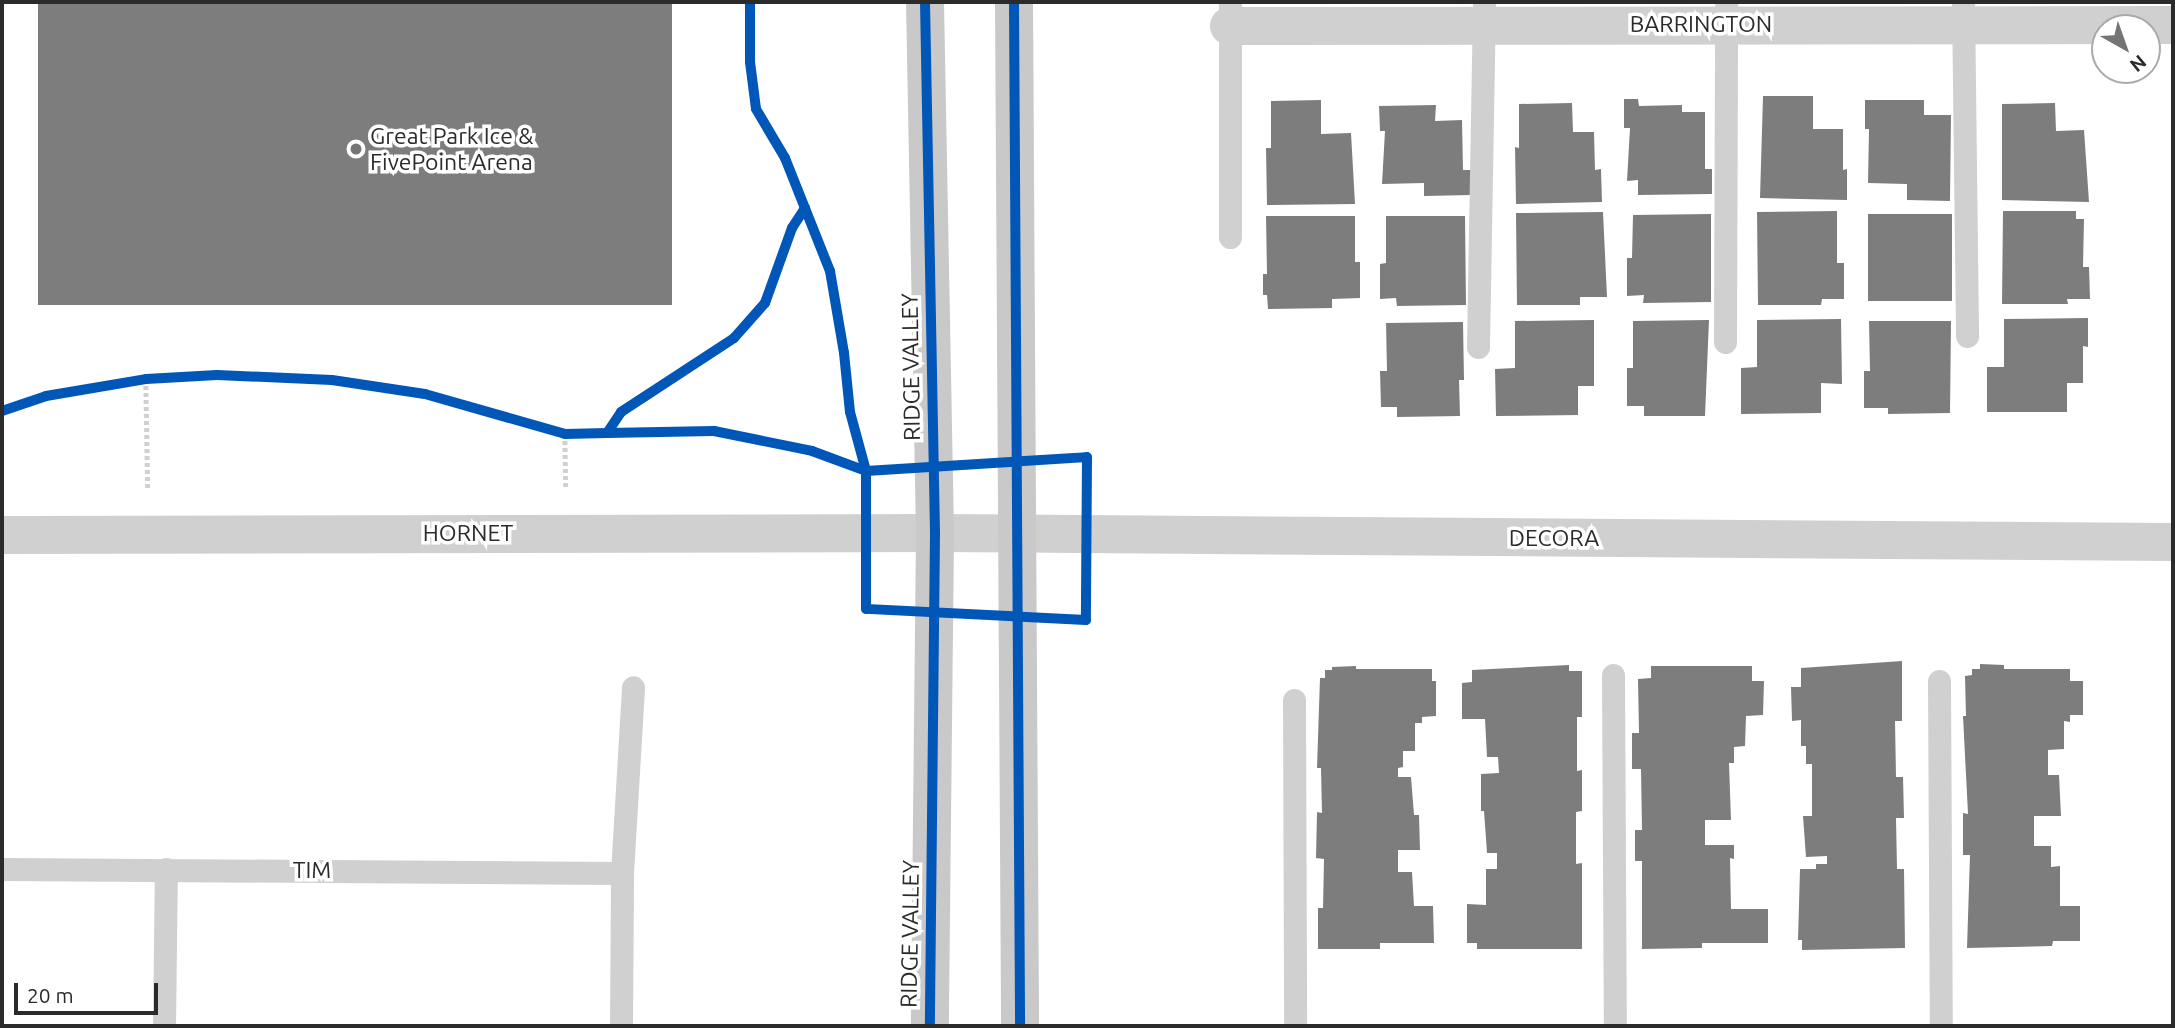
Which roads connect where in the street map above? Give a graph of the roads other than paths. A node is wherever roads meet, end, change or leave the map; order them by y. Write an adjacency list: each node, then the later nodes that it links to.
1 (925, 2): 12 (main road, RIDGE VALLEY)
2 (1014, 2): 14 (main road)
3 (1484, 13): 4 (street, BARRINGTON); 5 (street, BARRINGTON); 11 (lane)
4 (1726, 13): 6 (street, BARRINGTON); 10 (lane)
5 (1230, 14): 8 (lane)
6 (1963, 14): 7 (street, BARRINGTON); 9 (lane)
7 (2173, 25)
8 (1230, 237)
9 (1967, 337)
10 (1725, 342)
11 (1478, 347)
12 (935, 533): 13 (street, HORNET); 14 (street, DECORA); 25 (main road, RIDGE VALLEY)
13 (2, 535)
14 (1016, 535): 15 (street, DECORA); 26 (main road)
15 (2173, 542)
16 (1613, 675): 28 (lane)
17 (1938, 681): 29 (lane)
18 (632, 687): 22 (lane)
19 (1294, 700): 27 (lane)
20 (2, 869): 21 (lane, TIM)
21 (166, 869): 22 (lane, TIM); 23 (lane)
22 (622, 873): 24 (lane)
23 (164, 1026)
24 (621, 1026)
25 (930, 1026)
26 (1020, 1026)
27 (1295, 1026)
28 (1615, 1026)
29 (1941, 1026)

